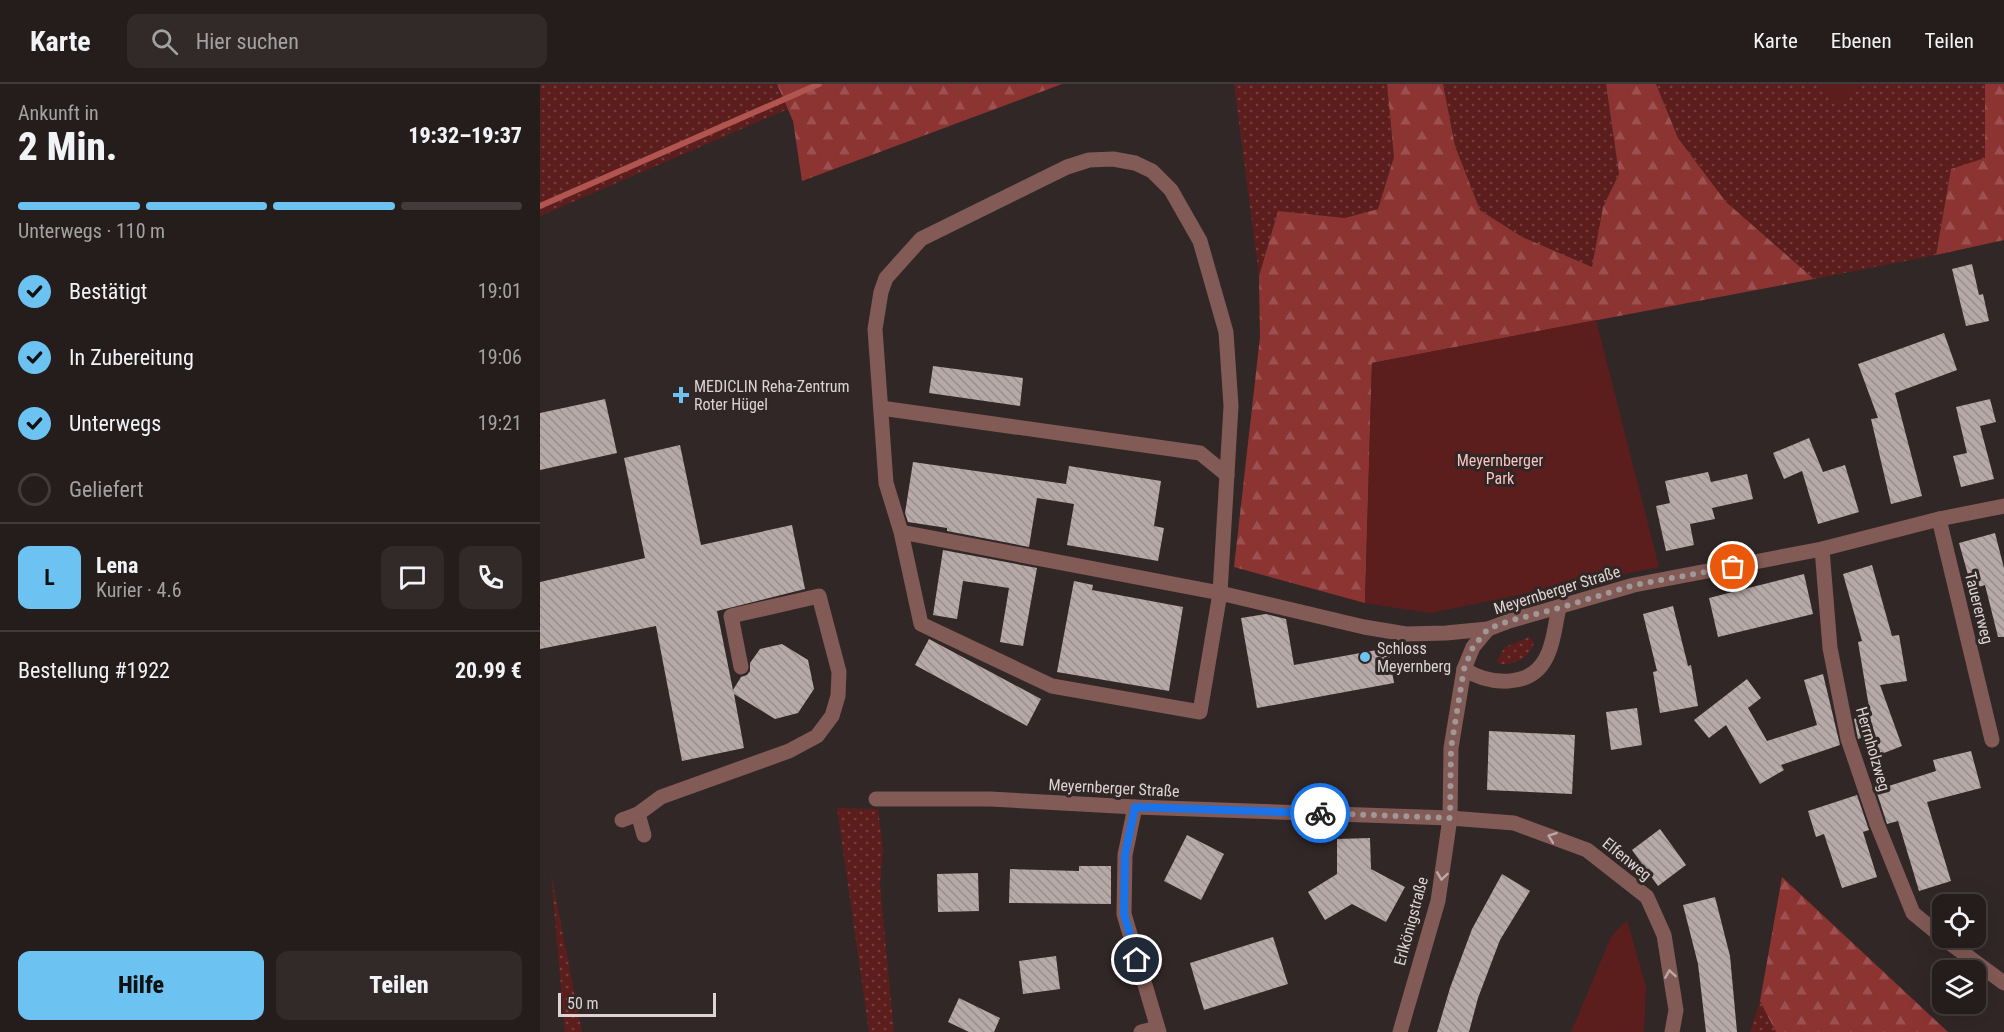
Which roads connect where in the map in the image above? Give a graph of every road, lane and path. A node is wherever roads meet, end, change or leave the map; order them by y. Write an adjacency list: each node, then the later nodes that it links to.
1 (881, 408): 2 (street); 2 (street); 5 (street)
2 (1227, 475): 7 (street)
3 (2004, 506): 4 (street, Meyernberger Straße)
4 (1939, 519): 6 (street, Meyernberger Straße); 12 (street, Tauererweg)
5 (901, 532): 7 (street); 7 (street)
6 (1822, 549): 8 (street, Meyernberger Straße); 19 (street, Herrnholzweg)
7 (1220, 593): 9 (street)
8 (1559, 608): 9 (street, Meyernberger Straße); 11 (street)
9 (1488, 629): 11 (street, Meyernberger Straße)
10 (741, 667): 15 (street)
11 (1464, 669): 16 (street, Meyernberger Straße)
12 (1992, 740)
13 (876, 799): 14 (street, Meyernberger Straße)
14 (1135, 807): 16 (street, Meyernberger Straße); 22 (street)
15 (638, 814): 17 (street); 18 (street)
16 (1450, 818): 24 (street, Erlkönigstraße, one-way to 24); 25 (street, Elfenweg, one-way to 16)
17 (622, 820)
18 (644, 835)
19 (1932, 928)
20 (1958, 948): 21 (street, Herrnholzweg)
21 (2004, 983)
22 (1158, 1030): 23 (street)
23 (1141, 1032)
24 (1400, 1032)
25 (1672, 1032)

